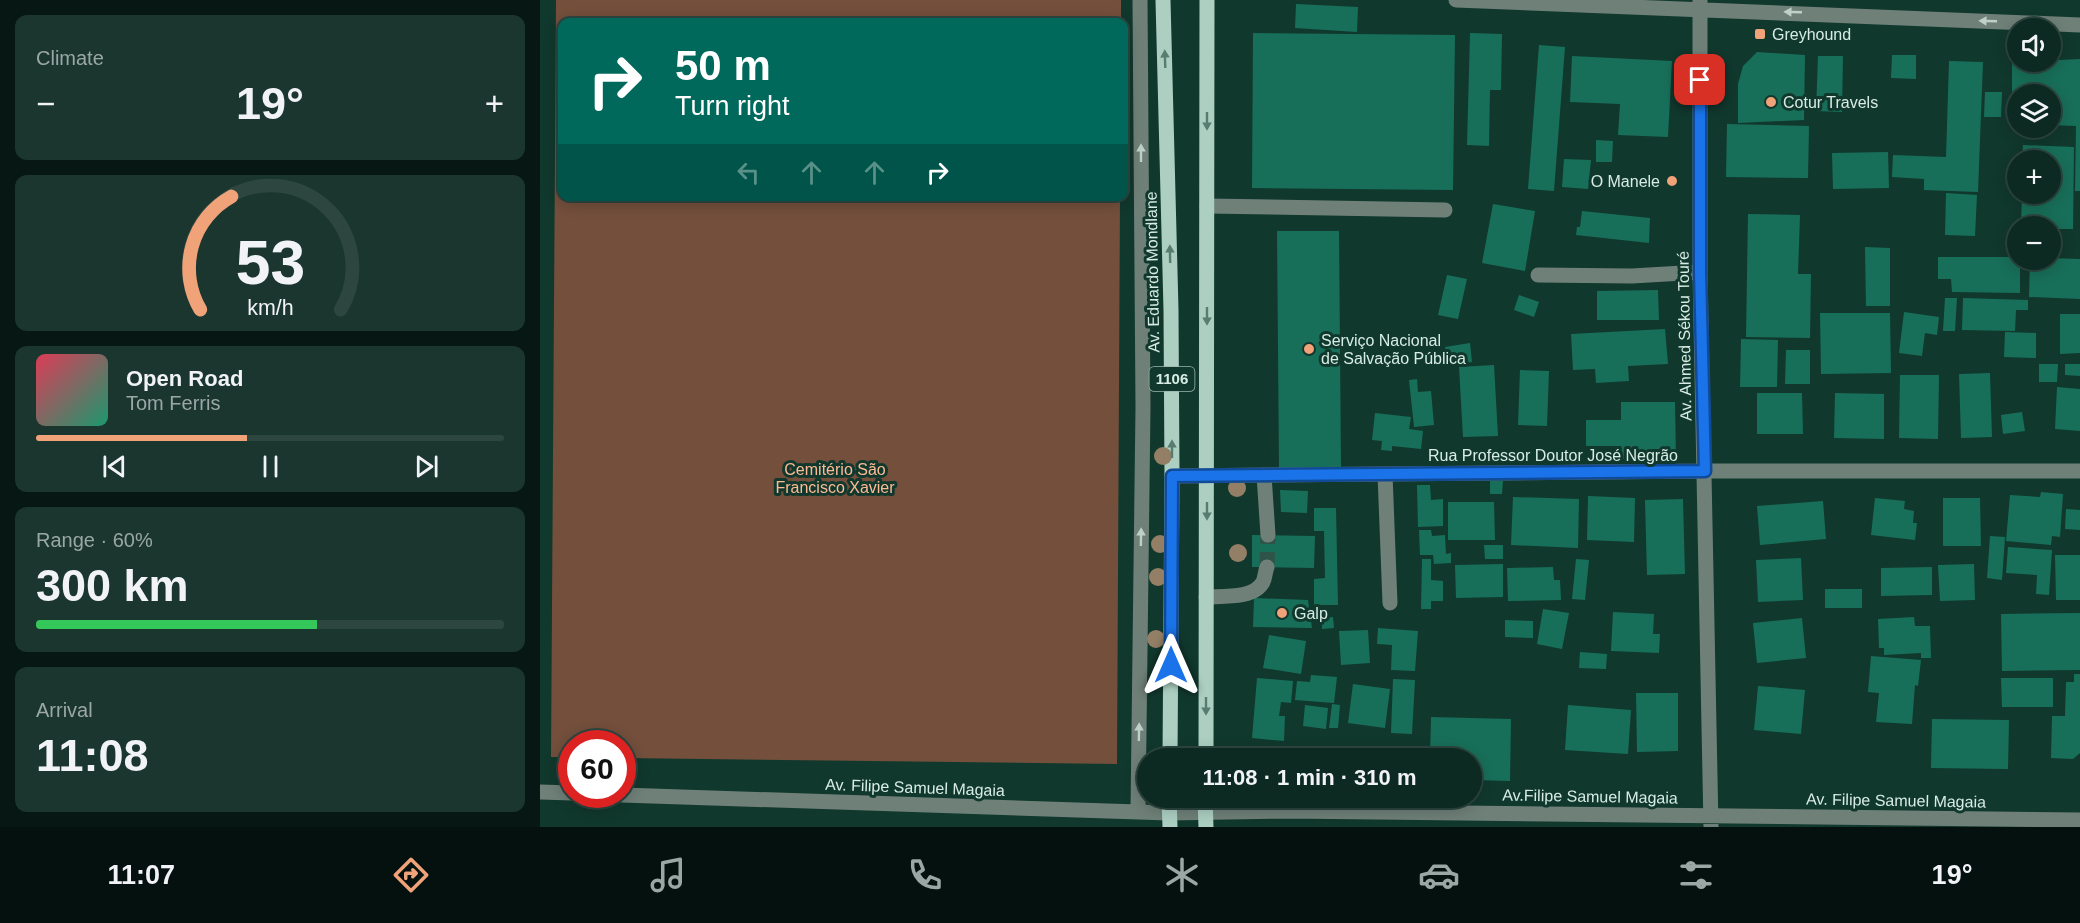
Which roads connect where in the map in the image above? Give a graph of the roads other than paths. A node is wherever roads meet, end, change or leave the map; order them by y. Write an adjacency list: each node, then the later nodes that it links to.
1 (1140, 0): 26 (street, one-way to 1)
2 (1163, 0): 16 (main road, Av. Eduardo Mondlane / 1106, one-way to 2)
3 (1207, 0): 7 (main road, 1106, one-way to 7)
4 (1456, 0): 5 (street)
5 (1700, 4): 6 (street, one-way to 5); 9 (street, Av. Ahmed Sékou Touré)
6 (2080, 25)
7 (1207, 206): 8 (street); 14 (main road, 1106, one-way to 14)
8 (1445, 210)
9 (1700, 272): 10 (street); 11 (street, Av. Ahmed Sékou Touré)
10 (1538, 275)
11 (1705, 471): 12 (street, Rua Professor Doutor José Negrão); 13 (street, Rua Professor Doutor José Negrão); 30 (street, Av. Ahmed Sékou Touré)
12 (2080, 471)
13 (1385, 474): 15 (street, Rua Professor Doutor José Negrão); 20 (street)
14 (1207, 475): 15 (street, Rua Professor Doutor José Negrão); 16 (street, Rua Professor Doutor José Negrão); 19 (main road, 1106, one-way to 19)
15 (1264, 475): 17 (street)
16 (1172, 476): 21 (main road, Av. Eduardo Mondlane / 1106)
17 (1268, 535)
18 (1267, 567): 19 (street)
19 (1206, 597): 22 (main road, 1106, one-way to 22)
20 (1390, 603)
21 (1170, 748)
22 (1206, 748)
23 (540, 792): 24 (street)
24 (558, 793)
25 (636, 795): 26 (street, Av. Filipe Samuel Magaia)
26 (1138, 812): 27 (street, Av. Filipe Samuel Magaia)
27 (1169, 813): 28 (street, Av. Filipe Samuel Magaia)
28 (1206, 813): 30 (street, Av.Filipe Samuel Magaia)
29 (2080, 820): 30 (street, Av. Filipe Samuel Magaia)
30 (1711, 821)

